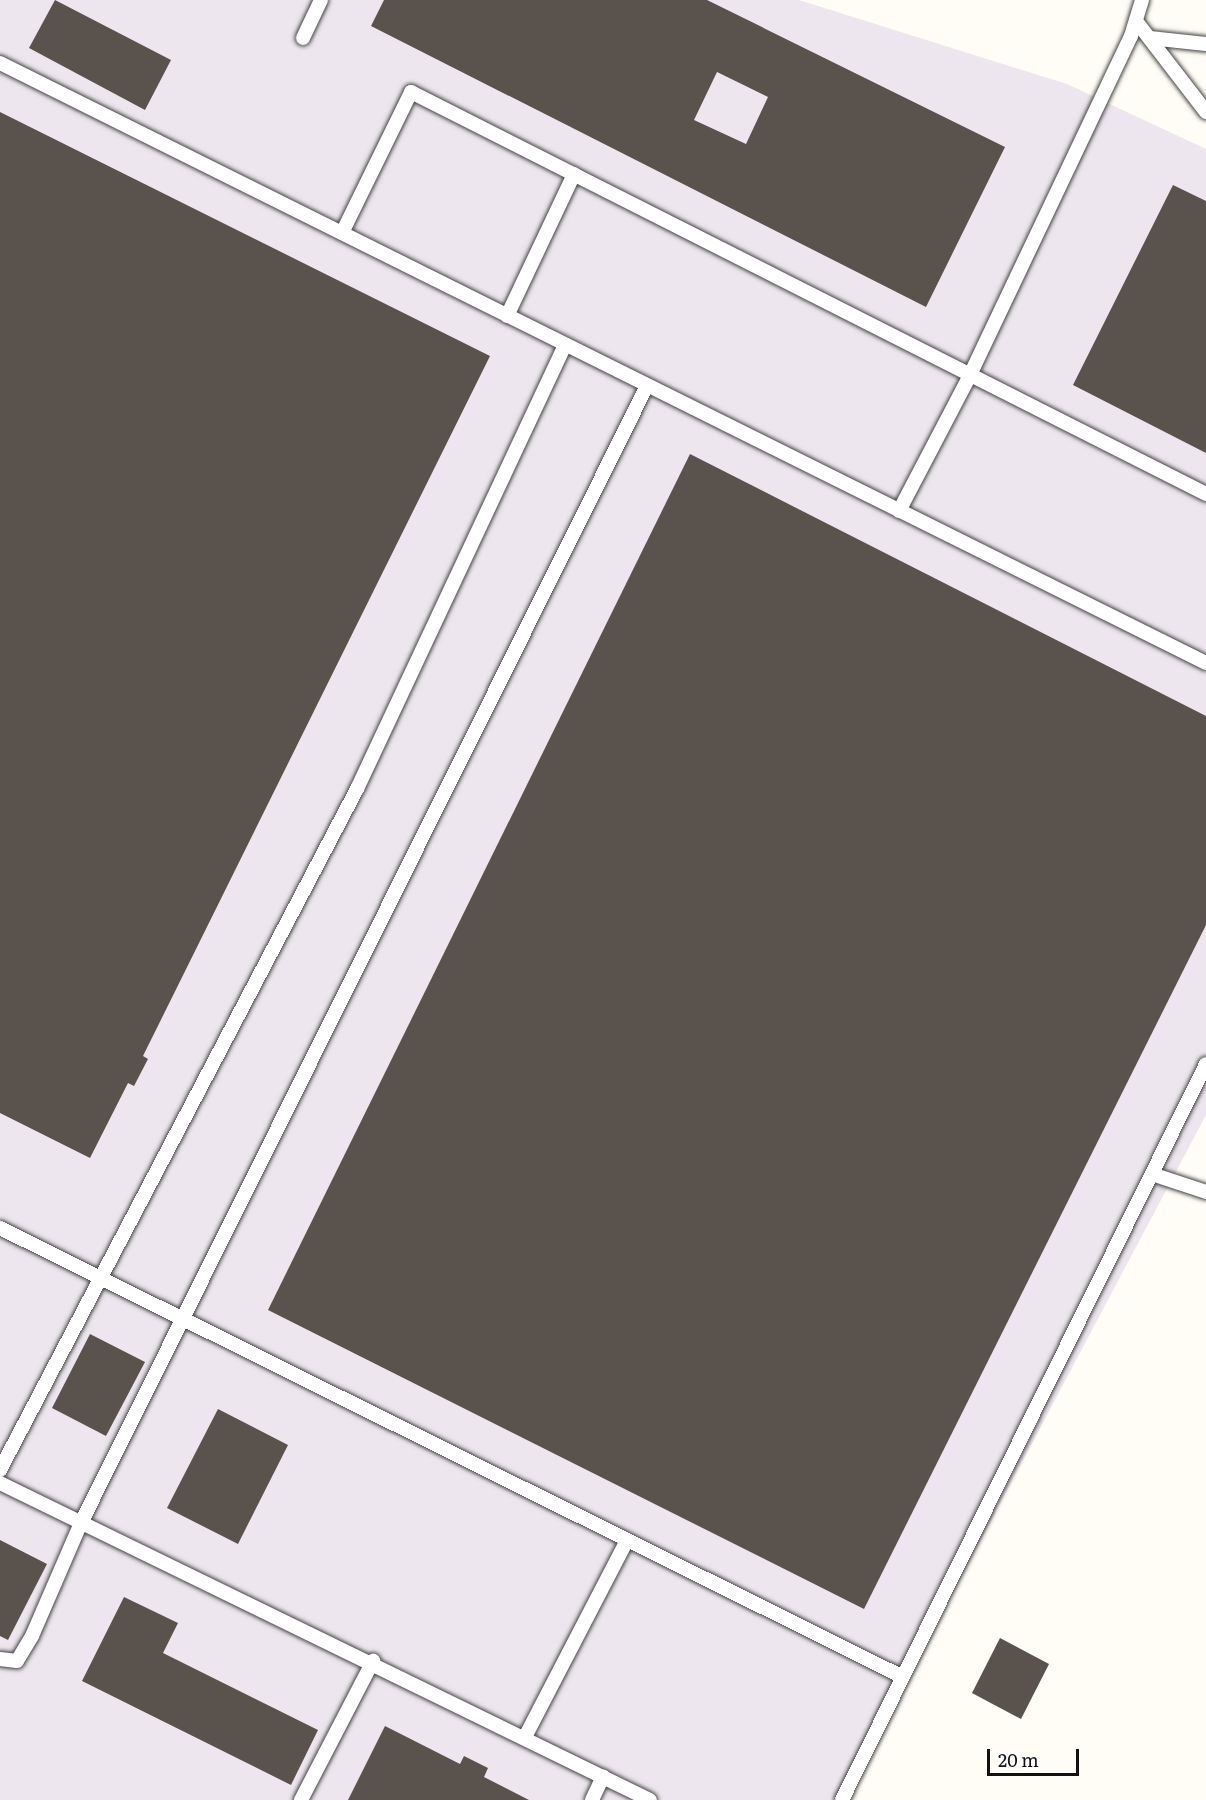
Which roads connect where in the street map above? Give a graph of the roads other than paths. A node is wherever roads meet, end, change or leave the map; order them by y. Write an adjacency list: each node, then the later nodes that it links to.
1 (321, 0): 4 (lane)
2 (1142, 0): 3 (lane)
3 (1136, 21): 5 (lane); 13 (lane)
4 (303, 38)
5 (1150, 38): 6 (lane); 8 (lane)
6 (1206, 44)
7 (0, 63): 10 (lane)
8 (1206, 112)
9 (574, 174): 10 (lane); 11 (lane); 13 (lane)
10 (342, 233): 11 (lane)
11 (507, 316): 12 (lane)
12 (565, 345): 14 (lane); 22 (lane)
13 (970, 375): 15 (lane); 16 (lane)
14 (646, 388): 16 (lane); 23 (lane)
15 (1206, 495)
16 (899, 511): 17 (lane)
17 (1206, 663)
18 (1206, 1064): 19 (lane)
19 (1152, 1174): 20 (lane); 30 (lane)
20 (1206, 1192)
21 (0, 1228): 22 (lane)
22 (103, 1279): 23 (lane); 24 (lane)
23 (183, 1321): 26 (lane); 27 (lane)
24 (0, 1470)
25 (0, 1483): 26 (lane)
26 (80, 1525): 28 (lane); 29 (lane)
27 (627, 1540): 30 (lane); 31 (lane)
28 (0, 1659)
29 (373, 1661): 31 (lane); 33 (lane)
30 (903, 1677): 36 (lane)
31 (525, 1737): 32 (lane)
32 (603, 1776): 34 (lane); 35 (lane)
33 (301, 1800)
34 (592, 1800)
35 (650, 1800)
36 (842, 1800)

